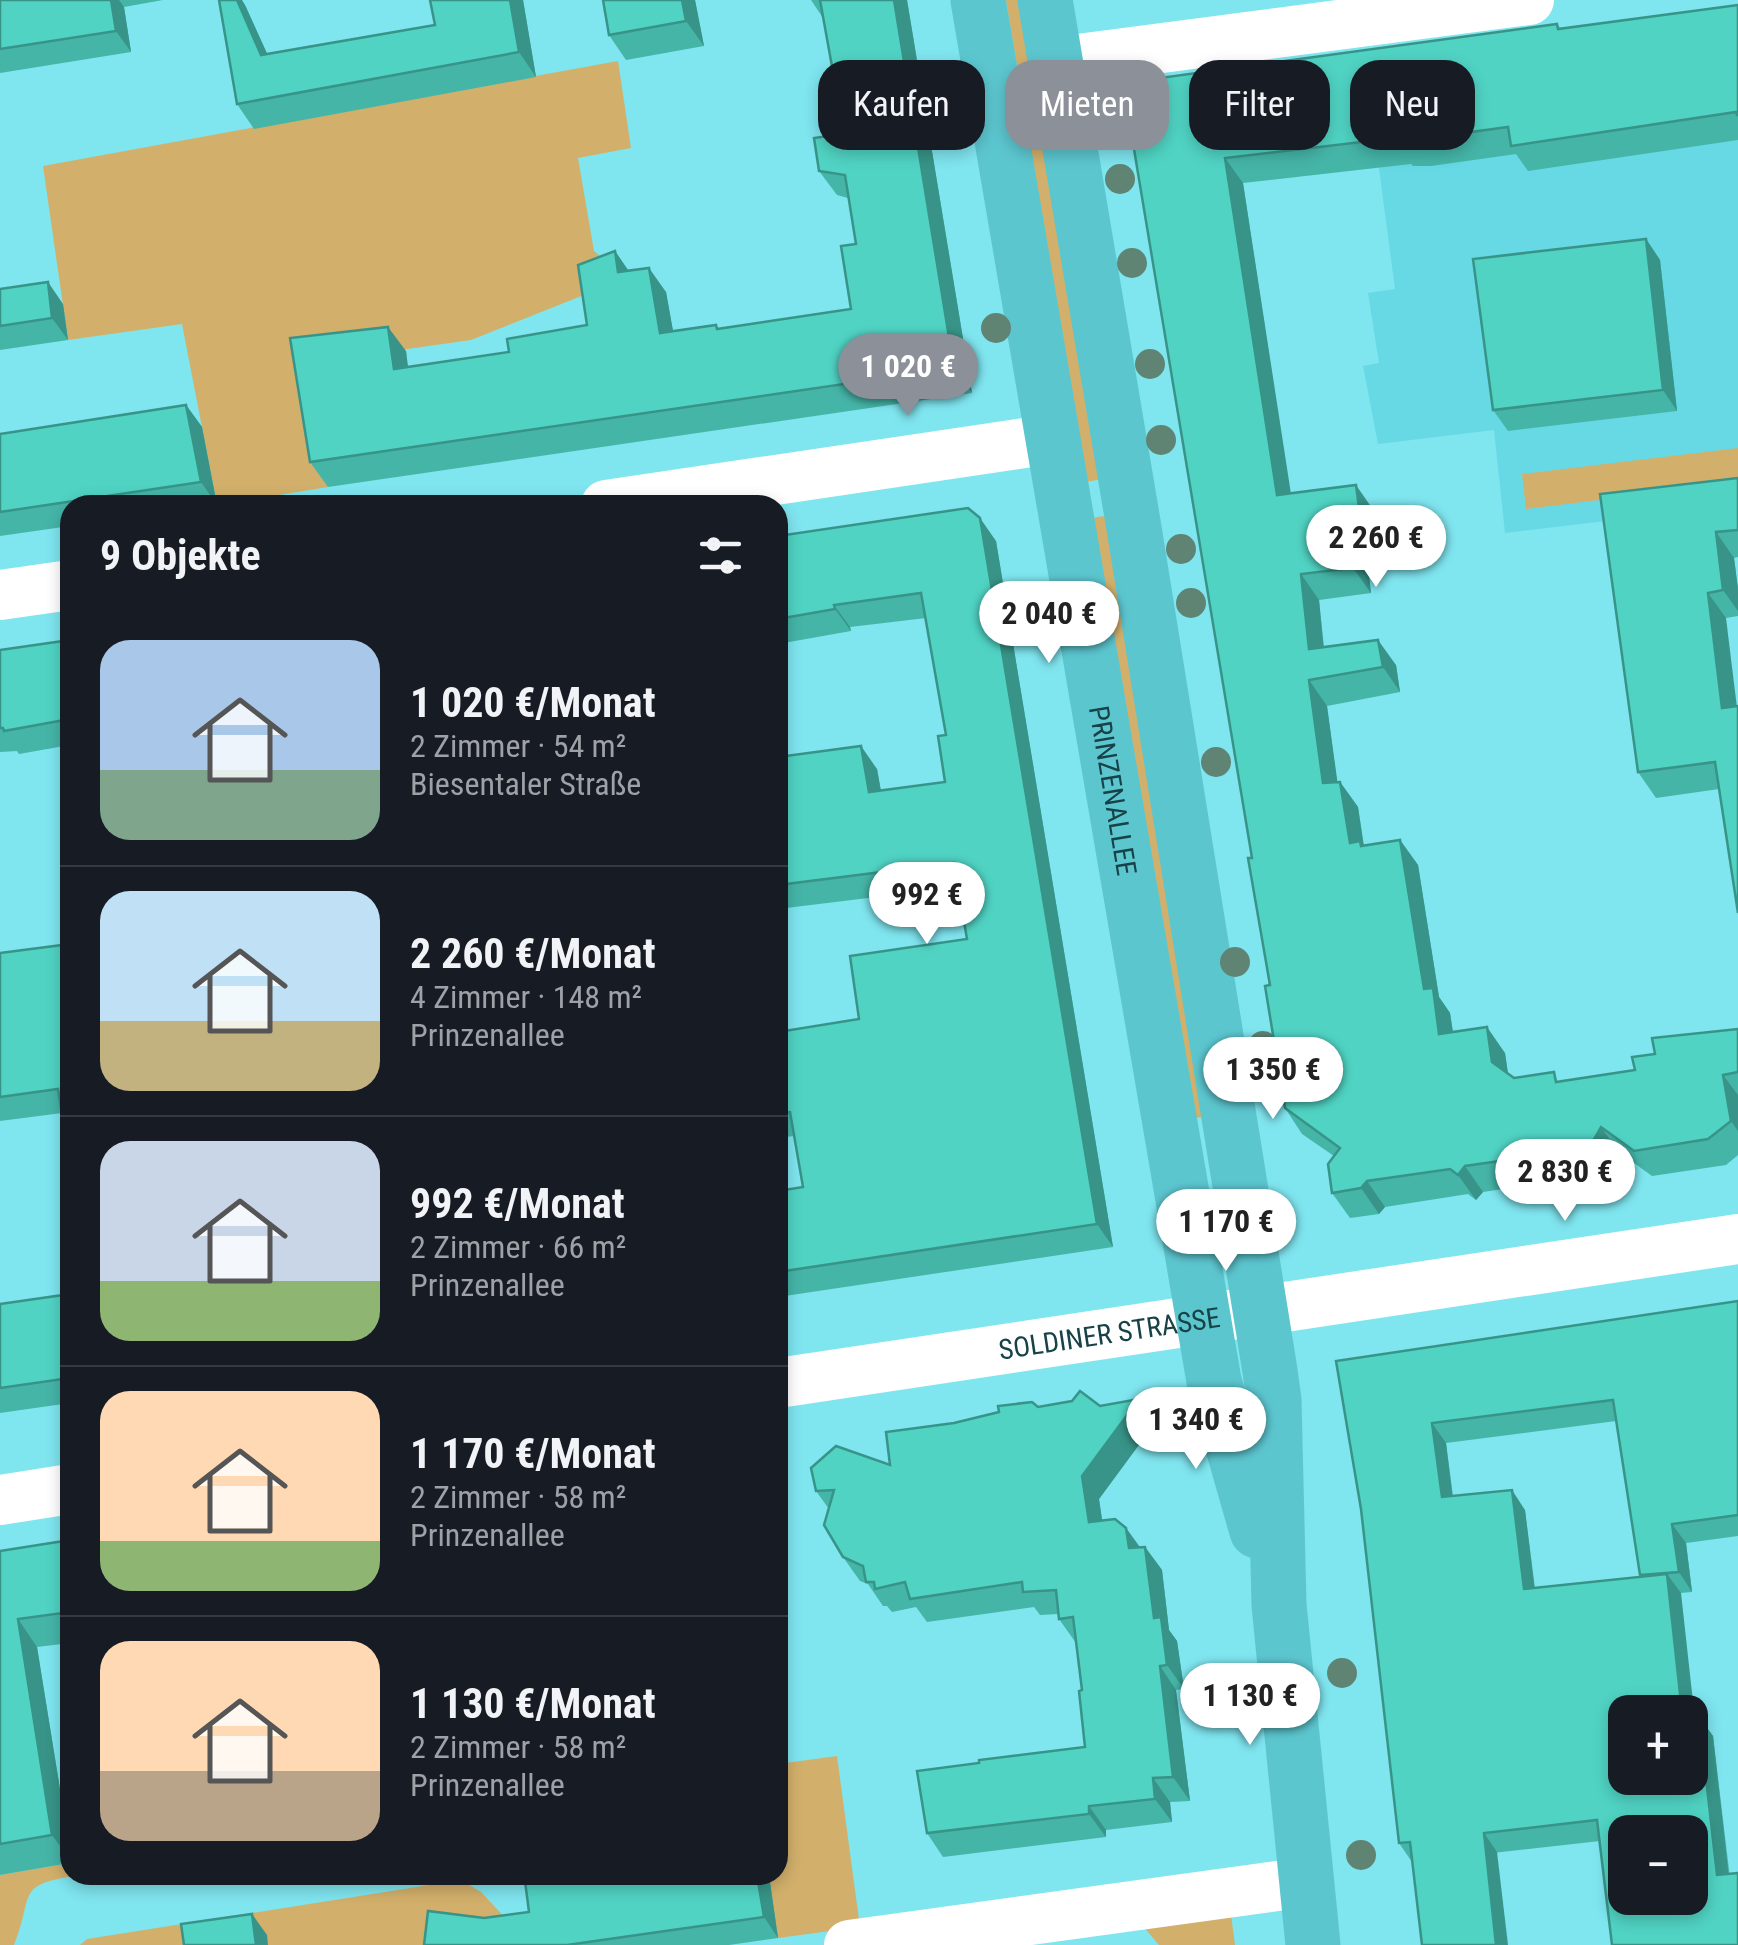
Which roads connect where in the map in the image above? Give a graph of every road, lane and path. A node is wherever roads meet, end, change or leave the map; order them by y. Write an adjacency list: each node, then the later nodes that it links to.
1 (978, 0): 7 (main road, PRINZENALLEE)
2 (1044, 0): 4 (main road, PRINZENALLEE)
3 (1528, 0): 5 (street)
4 (1054, 60)
5 (1069, 60)
6 (1069, 150): 11 (main road, PRINZENALLEE)
7 (1052, 439): 8 (street); 12 (main road, PRINZENALLEE)
8 (674, 495)
9 (60, 586): 10 (street)
10 (0, 595)
11 (1236, 1157): 12 (main road); 14 (main road, PRINZENALLEE)
12 (1177, 1166): 15 (main road, PRINZENALLEE)
13 (1738, 1239): 14 (street, SOLDINER STRASSE)
14 (1260, 1310): 15 (street, SOLDINER STRASSE); 19 (main road, PRINZENALLEE)
15 (1204, 1318): 16 (street, SOLDINER STRASSE); 19 (main road, PRINZENALLEE)
16 (788, 1381)
17 (60, 1491): 18 (street)
18 (0, 1500)
19 (1279, 1606): 20 (main road, PRINZENALLEE)
20 (1306, 1882): 21 (street); 22 (main road, PRINZENALLEE)
21 (849, 1945)
22 (1313, 1945)

